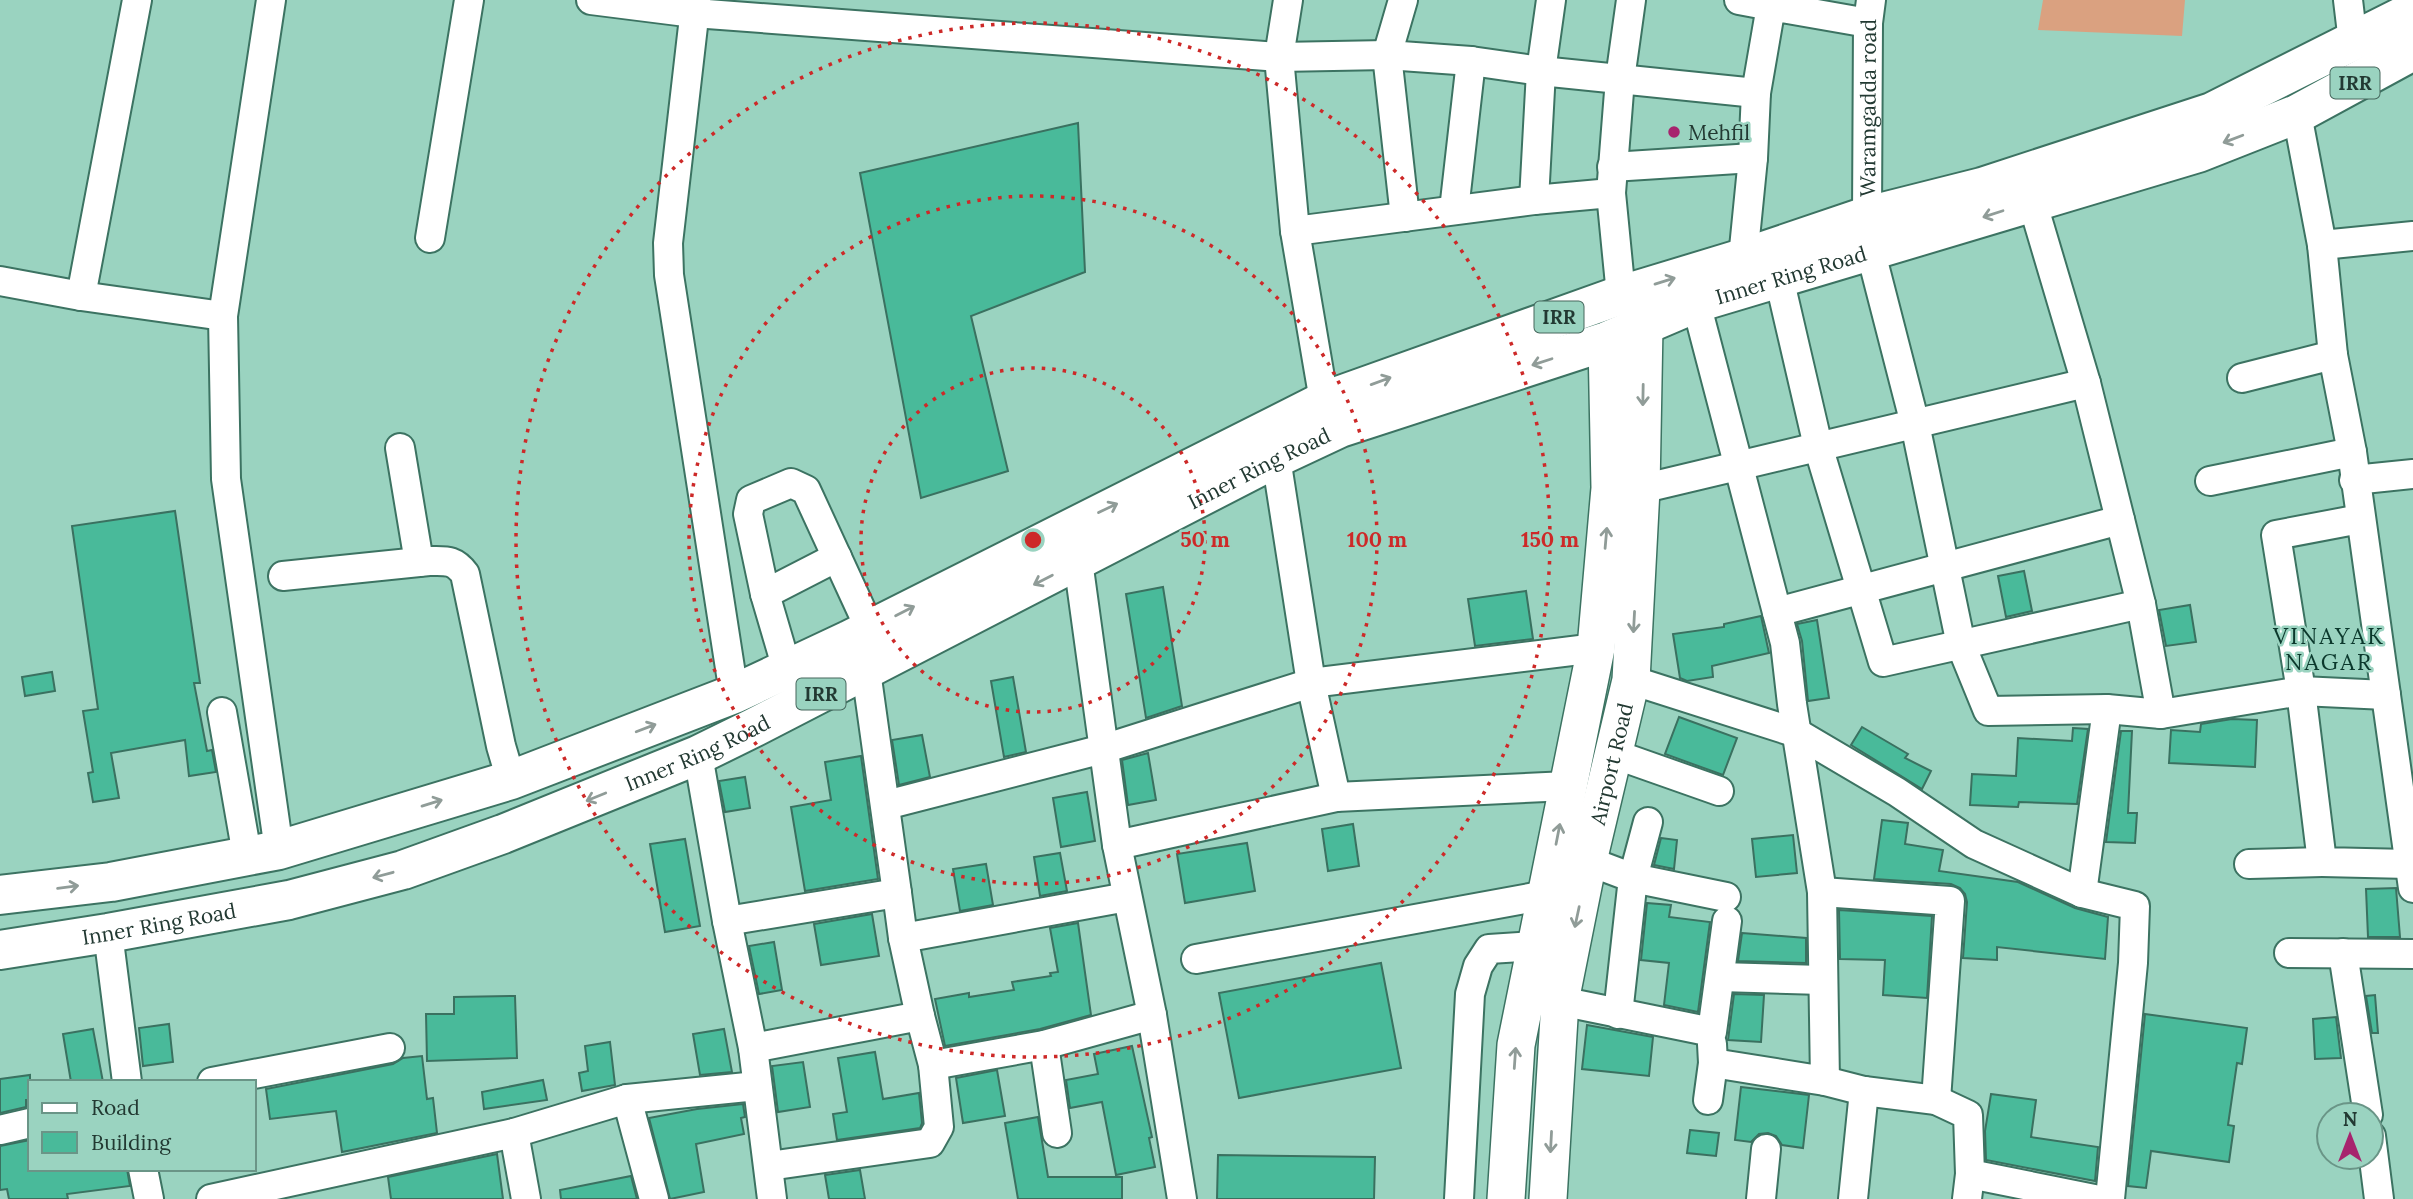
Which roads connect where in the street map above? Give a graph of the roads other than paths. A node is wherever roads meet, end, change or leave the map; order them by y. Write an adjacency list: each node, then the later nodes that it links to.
1 (137, 0): 40 (street)
2 (271, 0): 42 (street)
3 (469, 0): 34 (street)
4 (591, 0): 12 (street)
5 (1288, 0): 18 (street)
6 (1403, 0): 17 (street)
7 (1551, 0): 20 (street)
8 (1631, 0): 21 (street)
9 (1739, 0): 11 (street)
10 (2348, 0): 15 (street)
11 (1772, 3): 13 (street); 22 (street)
12 (695, 7): 18 (street); 77 (street)
13 (1870, 11): 32 (street, Waramgadda road)
14 (2413, 11): 15 (highway, Inner Ring Road / IRR)
15 (2353, 42): 24 (highway, Inner Ring Road / IRR)
16 (2413, 51): 23 (highway, Inner Ring Road / IRR)
17 (1387, 55): 18 (street); 19 (street); 30 (street)
18 (1279, 57): 31 (street)
19 (1471, 61): 20 (street); 29 (street)
20 (1541, 71): 21 (street); 27 (street)
21 (1620, 79): 22 (street); 26 (street)
22 (1756, 93): 25 (street)
23 (2297, 114): 24 (highway, Inner Ring Road / IRR, one-way to 24); 35 (street)
24 (2172, 143): 28 (highway, Inner Ring Road / IRR); 32 (highway, Inner Ring Road / IRR)
25 (1753, 158): 26 (street); 36 (street)
26 (1612, 180): 27 (street); 39 (street)
27 (1534, 200): 29 (street)
28 (2032, 201): 32 (highway, Inner Ring Road / IRR, one-way to 32); 47 (street)
29 (1454, 210): 30 (street)
30 (1405, 217): 31 (street)
31 (1295, 231): 48 (street)
32 (1869, 234): 36 (highway, Inner Ring Road / IRR); 37 (highway, Inner Ring Road / IRR); 49 (street, Waramgadda road)
33 (2413, 236): 35 (street)
34 (430, 238)
35 (2322, 245): 45 (street)
36 (1743, 258): 39 (highway, Inner Ring Road / IRR, one-way to 36)
37 (1779, 278): 41 (highway, Inner Ring Road / IRR); 50 (street)
38 (0, 281): 40 (street)
39 (1621, 295): 48 (highway, Inner Ring Road / IRR, one-way to 39)
40 (81, 296): 42 (street)
41 (1696, 303): 43 (highway, Inner Ring Road / IRR); 53 (street)
42 (223, 316): 93 (street)
43 (1644, 326): 44 (highway, Inner Ring Road / IRR); 57 (main road, Airport Road, one-way to 57)
44 (1607, 341): 52 (highway, Inner Ring Road / IRR, one-way to 52); 71 (main road, Airport Road, one-way to 44)
45 (2333, 355): 46 (street); 54 (street)
46 (2242, 378)
47 (2086, 383): 49 (street); 59 (street)
48 (1324, 401): 69 (highway, Inner Ring Road / IRR, one-way to 48)
49 (1915, 424): 50 (street); 63 (street, Waramgadda road)
50 (1818, 446): 53 (street); 65 (street)
51 (400, 447): 61 (street)
52 (1276, 458): 62 (highway, Inner Ring Road / IRR); 75 (street)
53 (1738, 465): 57 (street); 68 (street)
54 (2353, 466): 55 (street); 56 (street); 58 (street)
55 (2413, 474)
56 (2210, 481)
57 (1641, 489): 74 (main road, Airport Road, one-way to 74)
58 (2360, 519): 76 (street); 78 (street)
59 (2120, 520): 63 (street); 67 (street)
60 (837, 557): 66 (street); 66 (street); 69 (street)
61 (419, 562): 64 (street); 86 (street)
62 (1078, 562): 73 (highway, Inner Ring Road / IRR, one-way to 73); 83 (street)
63 (1944, 567): 65 (street); 70 (street, Waramgadda road)
64 (284, 576)
65 (1861, 589): 68 (street); 70 (street)
66 (765, 593): 72 (street)
67 (2141, 604): 70 (street); 81 (street)
68 (1777, 612): 82 (street)
69 (870, 629): 72 (highway, Inner Ring Road / IRR)
70 (1961, 645): 79 (street, Waramgadda road)
71 (1596, 648): 75 (street); 87 (main road, Airport Road)
72 (786, 669): 77 (highway, Inner Ring Road / IRR)
73 (866, 671): 85 (highway, Inner Ring Road / IRR); 90 (street)
74 (1631, 680): 82 (street); 84 (main road, Airport Road)
75 (1311, 683): 83 (street); 89 (street)
76 (2301, 691): 78 (street); 81 (street); 95 (street)
77 (734, 694): 86 (highway, Inner Ring Road / IRR, one-way to 77)
78 (2386, 695): 97 (street)
79 (2107, 709): 81 (street); 101 (street)
80 (222, 712): 93 (street)
81 (2161, 714)
82 (1797, 733): 99 (street); 101 (street)
83 (1103, 749): 90 (street); 92 (street)
84 (1614, 754): 88 (street); 94 (main road, Airport Road)
85 (698, 755): 105 (street); 106 (highway, Inner Ring Road / IRR, one-way to 106)
86 (511, 780): 93 (highway, Inner Ring Road / IRR, one-way to 86)
87 (1568, 786): 89 (street); 103 (main road, Airport Road, one-way to 87)
88 (1719, 790)
89 (1336, 797): 92 (street)
90 (886, 805): 100 (street)
91 (1648, 822): 98 (street)
92 (1117, 845): 104 (street)
93 (263, 853): 102 (highway, Inner Ring Road / IRR, one-way to 93)
94 (1588, 861): 98 (street); 116 (main road, Airport Road, one-way to 116)
95 (2322, 862): 96 (street); 97 (street)
96 (2249, 864)
97 (2411, 876)
98 (1633, 878): 114 (street); 117 (street)
99 (1822, 892): 115 (street); 133 (street)
100 (897, 893): 105 (street); 107 (street)
101 (2082, 893): 156 (street)
102 (0, 895)
103 (1546, 895): 108 (main road, Airport Road); 113 (street)
104 (1127, 897): 107 (street); 118 (street)
105 (727, 921): 123 (street)
106 (108, 933): 109 (highway, Inner Ring Road / IRR); 126 (street)
107 (903, 938): 119 (street)
108 (1536, 946): 150 (street); 151 (main road, Airport Road, one-way to 108)
109 (0, 950)
110 (2289, 953): 111 (street)
111 (2343, 953): 112 (street); 134 (street)
112 (2413, 954)
113 (1196, 959)
114 (1720, 977): 115 (street); 120 (street)
115 (1822, 980): 128 (street)
116 (1560, 1001): 117 (street); 152 (main road, Airport Road, one-way to 152)
117 (1618, 1014): 120 (street)
118 (1152, 1015): 121 (street); 149 (street)
119 (920, 1016): 123 (street); 125 (street)
120 (1712, 1032): 124 (street)
121 (1044, 1045): 125 (street); 138 (street)
122 (390, 1048): 127 (street)
123 (753, 1048): 129 (street)
124 (1713, 1063): 128 (street); 132 (street)
125 (933, 1065): 140 (street)
126 (127, 1080)
127 (222, 1080)
128 (1825, 1081): 130 (street)
129 (757, 1086): 131 (street); 140 (street)
130 (1864, 1090): 133 (street); 154 (street)
131 (627, 1099): 137 (street); 147 (street)
132 (1708, 1100)
133 (1936, 1100): 143 (street)
134 (2366, 1101)
135 (28, 1123): 136 (street)
136 (0, 1130)
137 (514, 1133): 145 (street); 146 (street)
138 (1057, 1133)
139 (1766, 1149): 153 (street)
140 (769, 1166): 148 (street)
141 (143, 1171): 144 (street)
142 (2375, 1171): 157 (street)
143 (1968, 1187): 155 (street)
144 (149, 1199)
145 (211, 1199)
146 (526, 1199)
147 (654, 1199)
148 (772, 1199)
149 (1182, 1199)
150 (1459, 1199)
151 (1506, 1199)
152 (1548, 1199)
153 (1761, 1199)
154 (1853, 1199)
155 (2094, 1199)
156 (2110, 1199)
157 (2379, 1199)

